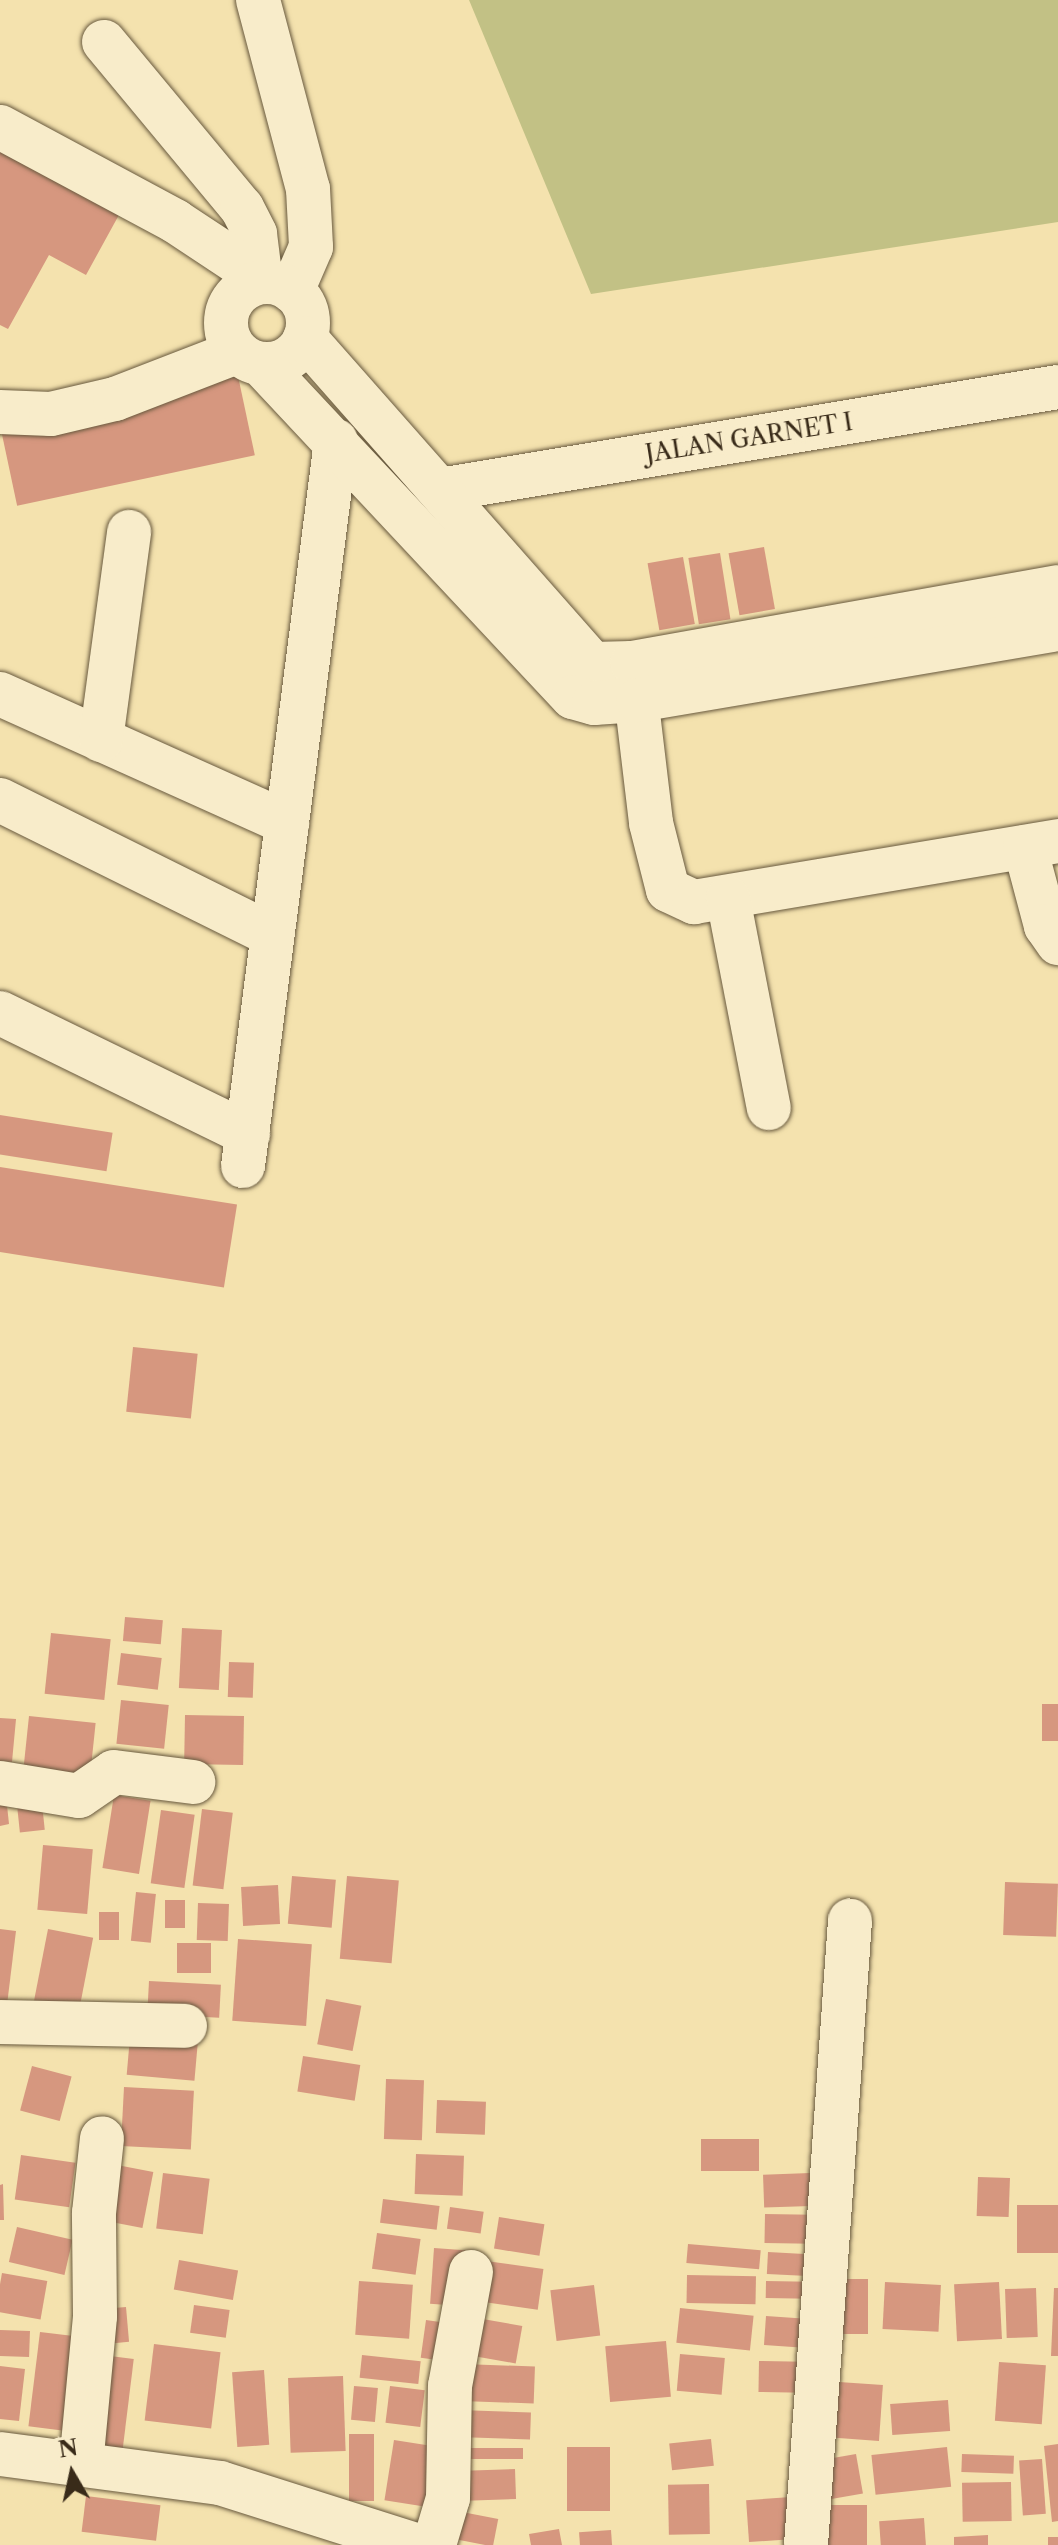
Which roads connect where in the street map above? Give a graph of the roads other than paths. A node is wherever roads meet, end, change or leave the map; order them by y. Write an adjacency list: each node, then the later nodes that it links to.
1 (258, 0): 4 (street)
2 (104, 42): 4 (street)
3 (0, 127): 4 (street)
4 (273, 282): 5 (street); 6 (street)
5 (305, 338): 6 (street); 11 (street)
6 (241, 349): 8 (street); 9 (street); 10 (street)
7 (1058, 387): 11 (street, JALAN GARNET I)
8 (0, 389)
9 (0, 412)
10 (336, 441): 16 (street); 20 (street)
11 (440, 490): 16 (street)
12 (129, 532): 18 (street)
13 (1058, 587): 14 (street)
14 (990, 620): 15 (street); 16 (street)
15 (1058, 629)
16 (635, 681): 22 (street)
17 (0, 694): 18 (street)
18 (101, 740): 20 (street)
19 (0, 800): 23 (street)
20 (287, 823): 23 (street)
21 (1042, 844): 22 (street); 24 (street)
22 (728, 898): 26 (street)
23 (272, 935): 25 (street)
24 (1058, 943)
25 (0, 1013)
26 (769, 1108)
27 (193, 1782): 28 (street)
28 (0, 1783)
29 (850, 1921): 38 (street)
30 (0, 2022): 31 (street)
31 (185, 2026)
32 (102, 2138): 35 (street)
33 (471, 2272): 37 (street)
34 (0, 2454): 35 (street)
35 (81, 2465): 36 (street)
36 (415, 2545)
37 (434, 2545)
38 (806, 2545)

